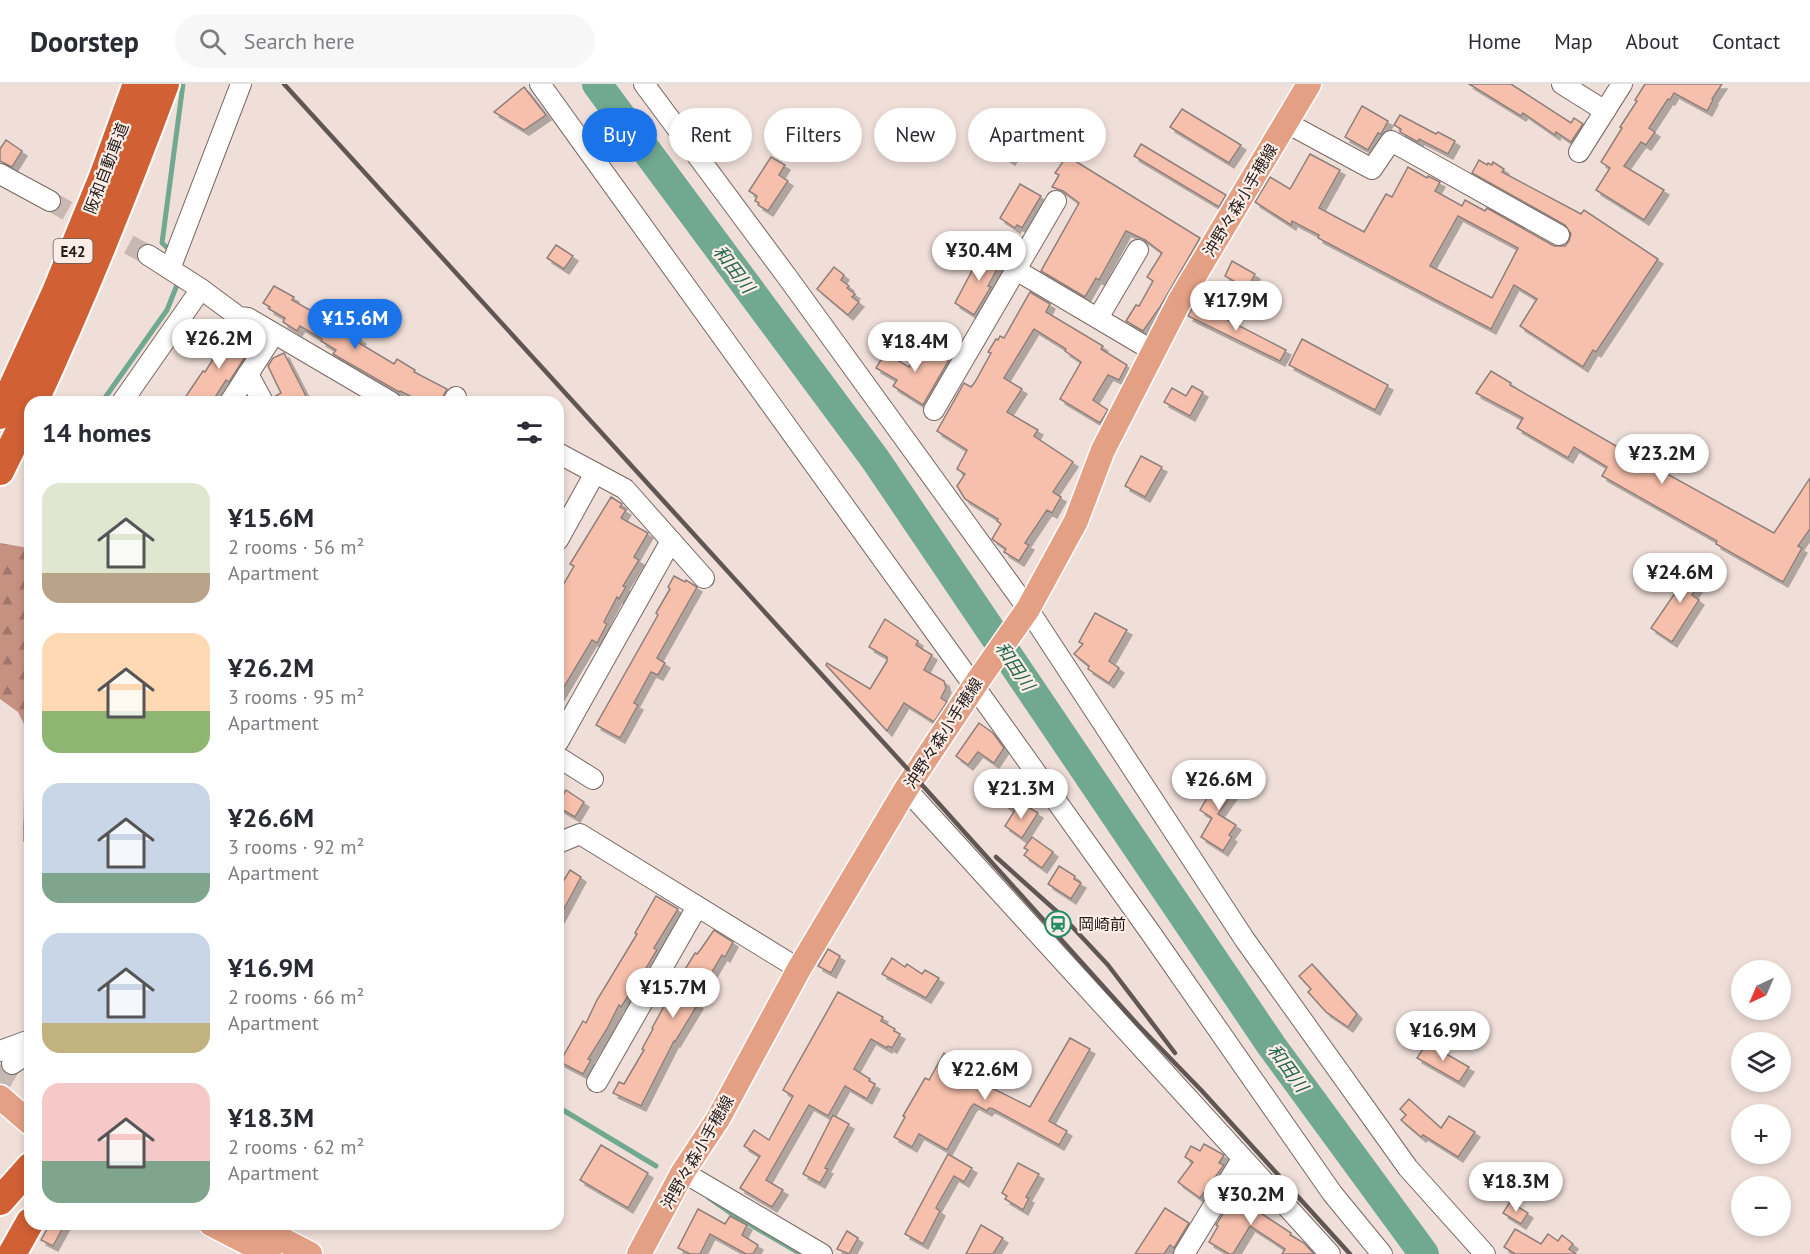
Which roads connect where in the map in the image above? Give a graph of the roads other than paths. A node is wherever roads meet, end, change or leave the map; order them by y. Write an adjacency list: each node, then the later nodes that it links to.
1 (137, 84): 31 (highway, 阪和自動車道 / E42)
2 (165, 84): 25 (highway, 阪和自動車道 / E42)
3 (241, 84): 18 (street)
4 (540, 84): 40 (street)
5 (644, 84): 39 (street)
6 (1309, 84): 10 (main road, 沖野々森小手穂線)
7 (1562, 84): 9 (street)
8 (1622, 84): 9 (street)
9 (1605, 111): 11 (street)
10 (1287, 123): 15 (street); 23 (main road, 沖野々森小手穂線)
11 (1579, 152)
12 (0, 174): 13 (street)
13 (50, 201)
14 (1056, 201): 19 (street)
15 (1559, 235)
16 (1138, 250): 21 (street)
17 (147, 255): 18 (street)
18 (170, 269): 20 (street)
19 (1016, 270): 21 (street); 30 (street)
20 (201, 289): 22 (street); 26 (street)
21 (1098, 318): 23 (street)
22 (274, 334): 24 (street); 29 (street)
23 (1153, 351): 39 (main road, 沖野々森小手穂線)
24 (248, 374): 27 (street); 28 (street)
25 (37, 396)
26 (126, 396)
27 (234, 396)
28 (260, 396)
29 (382, 396)
30 (934, 411)
31 (0, 415)
32 (24, 422): 34 (highway)
33 (564, 456): 35 (street)
34 (0, 471)
35 (595, 473): 36 (street); 37 (street)
36 (564, 529)
37 (671, 541): 38 (street); 41 (street)
38 (704, 578)
39 (1025, 614): 40 (main road, 沖野々森小手穂線); 70 (street)
40 (977, 682): 44 (main road, 沖野々森小手穂線); 69 (street)
41 (564, 731)
42 (564, 761): 43 (street)
43 (593, 779)
44 (906, 789): 47 (main road, 沖野々森小手穂線); 55 (street)
45 (564, 841): 46 (street)
46 (697, 906): 47 (street); 51 (street)
47 (799, 969): 56 (main road, 沖野々森小手穂線)
48 (24, 1044): 50 (street)
49 (24, 1054): 50 (street)
50 (6, 1058)
51 (597, 1082)
52 (0, 1095): 53 (main road); 54 (main road)
53 (24, 1105)
54 (24, 1117)
55 (1242, 1159): 67 (street); 68 (street)
56 (683, 1172): 65 (main road, 沖野々森小手穂線); 66 (street)
57 (24, 1174): 58 (highway)
58 (0, 1201)
59 (26, 1230): 62 (highway)
60 (223, 1230): 63 (main road)
61 (264, 1230): 64 (main road)
62 (12, 1254)
63 (269, 1254)
64 (310, 1254)
65 (639, 1254)
66 (822, 1254)
67 (1184, 1254)
68 (1330, 1254)
69 (1382, 1254)
70 (1485, 1254)

